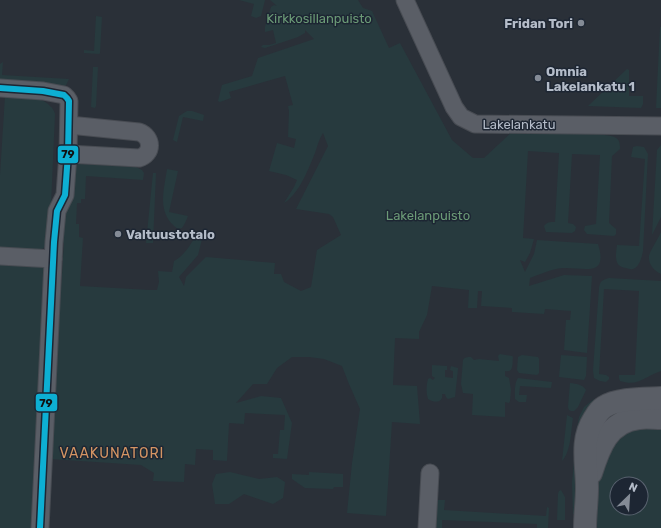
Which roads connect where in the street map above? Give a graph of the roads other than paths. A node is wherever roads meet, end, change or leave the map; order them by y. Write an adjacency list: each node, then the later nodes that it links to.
1 (405, 0): 4 (street, Lakelankatu)
2 (0, 88): 3 (street)
3 (68, 125): 5 (street); 5 (street)
4 (661, 126)
5 (68, 154): 7 (street)
6 (0, 256): 7 (street)
7 (53, 259): 12 (street)
8 (661, 398): 11 (street)
9 (661, 418): 11 (street)
10 (430, 473): 13 (street)
11 (587, 488): 14 (street)
12 (40, 528)
13 (427, 528)
14 (585, 528)

